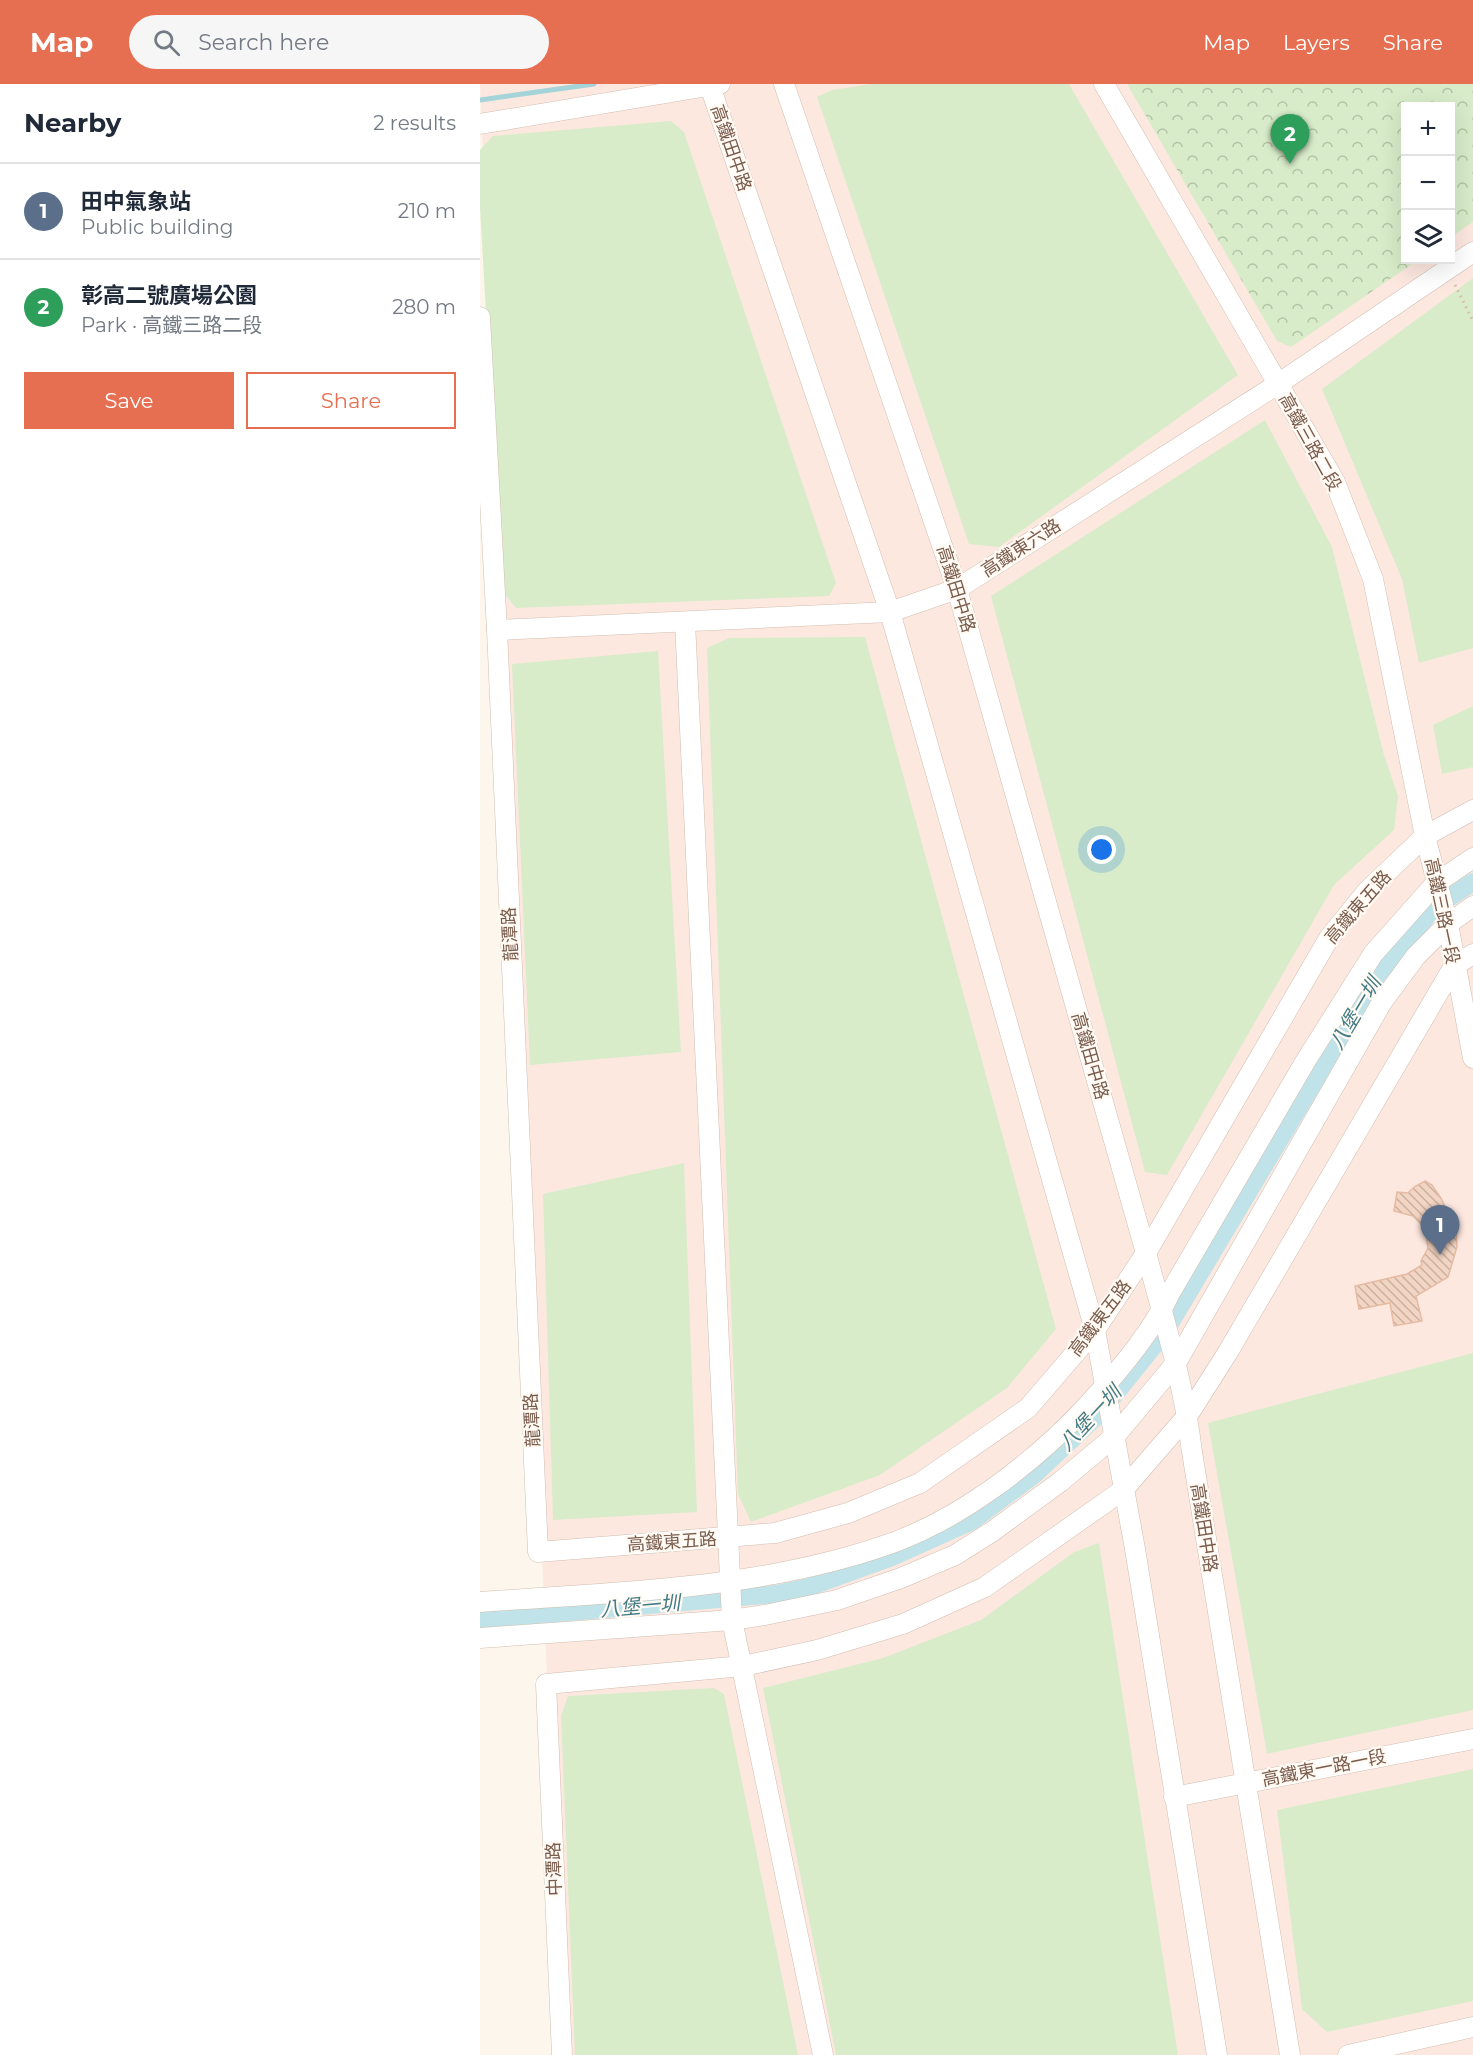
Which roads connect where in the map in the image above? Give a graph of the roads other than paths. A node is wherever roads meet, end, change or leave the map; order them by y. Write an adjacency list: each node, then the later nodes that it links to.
1 (784, 84): 8 (street, 高鐵田中路)
2 (1104, 84): 7 (street, 高鐵三路二段)
3 (716, 85): 4 (street); 9 (street, 高鐵田中路)
4 (480, 124)
5 (1473, 252): 7 (street, 高鐵東六路)
6 (480, 317): 11 (street, 龍潭路)
7 (1278, 384): 8 (street, 高鐵東六路); 13 (street, 高鐵三路二段)
8 (957, 589): 9 (street, 高鐵東六路); 21 (street, 高鐵田中路)
9 (890, 612): 10 (street, 高鐵東六路); 23 (street, 高鐵田中路)
10 (685, 622): 11 (street, 高鐵東六路); 29 (street)
11 (497, 630): 30 (street, 龍潭路)
12 (1473, 810): 13 (street, 高鐵東五路)
13 (1425, 836): 15 (street, 高鐵三路一段); 21 (street, 高鐵東五路)
14 (1473, 858): 15 (street)
15 (1436, 883): 17 (street, 高鐵三路一段); 22 (street)
16 (1473, 906): 17 (street)
17 (1448, 924): 19 (street, 高鐵三路一段); 24 (street)
18 (1473, 954): 19 (street)
19 (1454, 966): 20 (street, 高鐵三路一段); 26 (street)
20 (1473, 1058)
21 (1146, 1253): 22 (street, 高鐵田中路); 23 (street, 高鐵東五路)
22 (1162, 1312): 24 (street, 高鐵田中路); 25 (street)
23 (1095, 1329): 25 (street, 高鐵田中路); 29 (street, 高鐵東五路)
24 (1176, 1363): 26 (street, 高鐵田中路); 27 (street)
25 (1106, 1386): 27 (street, 高鐵田中路); 31 (street)
26 (1188, 1415): 28 (street); 37 (street, 高鐵田中路)
27 (1115, 1436): 28 (street, 高鐵田中路); 33 (street)
28 (1123, 1490): 35 (street); 38 (street, 高鐵田中路)
29 (728, 1538): 30 (street, 高鐵東五路); 31 (street)
30 (538, 1552)
31 (729, 1581): 32 (street); 33 (street)
32 (480, 1602)
33 (732, 1620): 34 (street); 35 (street)
34 (480, 1638)
35 (743, 1666): 40 (street, 中潭路); 41 (street)
36 (1473, 1739): 37 (street, 高鐵東一路一段)
37 (1246, 1784): 38 (street, 高鐵東一路一段); 43 (street, 高鐵田中路)
38 (1174, 1797): 42 (street, 高鐵田中路)
39 (1473, 2027): 44 (street)
40 (562, 2055)
41 (823, 2055)
42 (1217, 2055)
43 (1290, 2055)
44 (1348, 2055)

